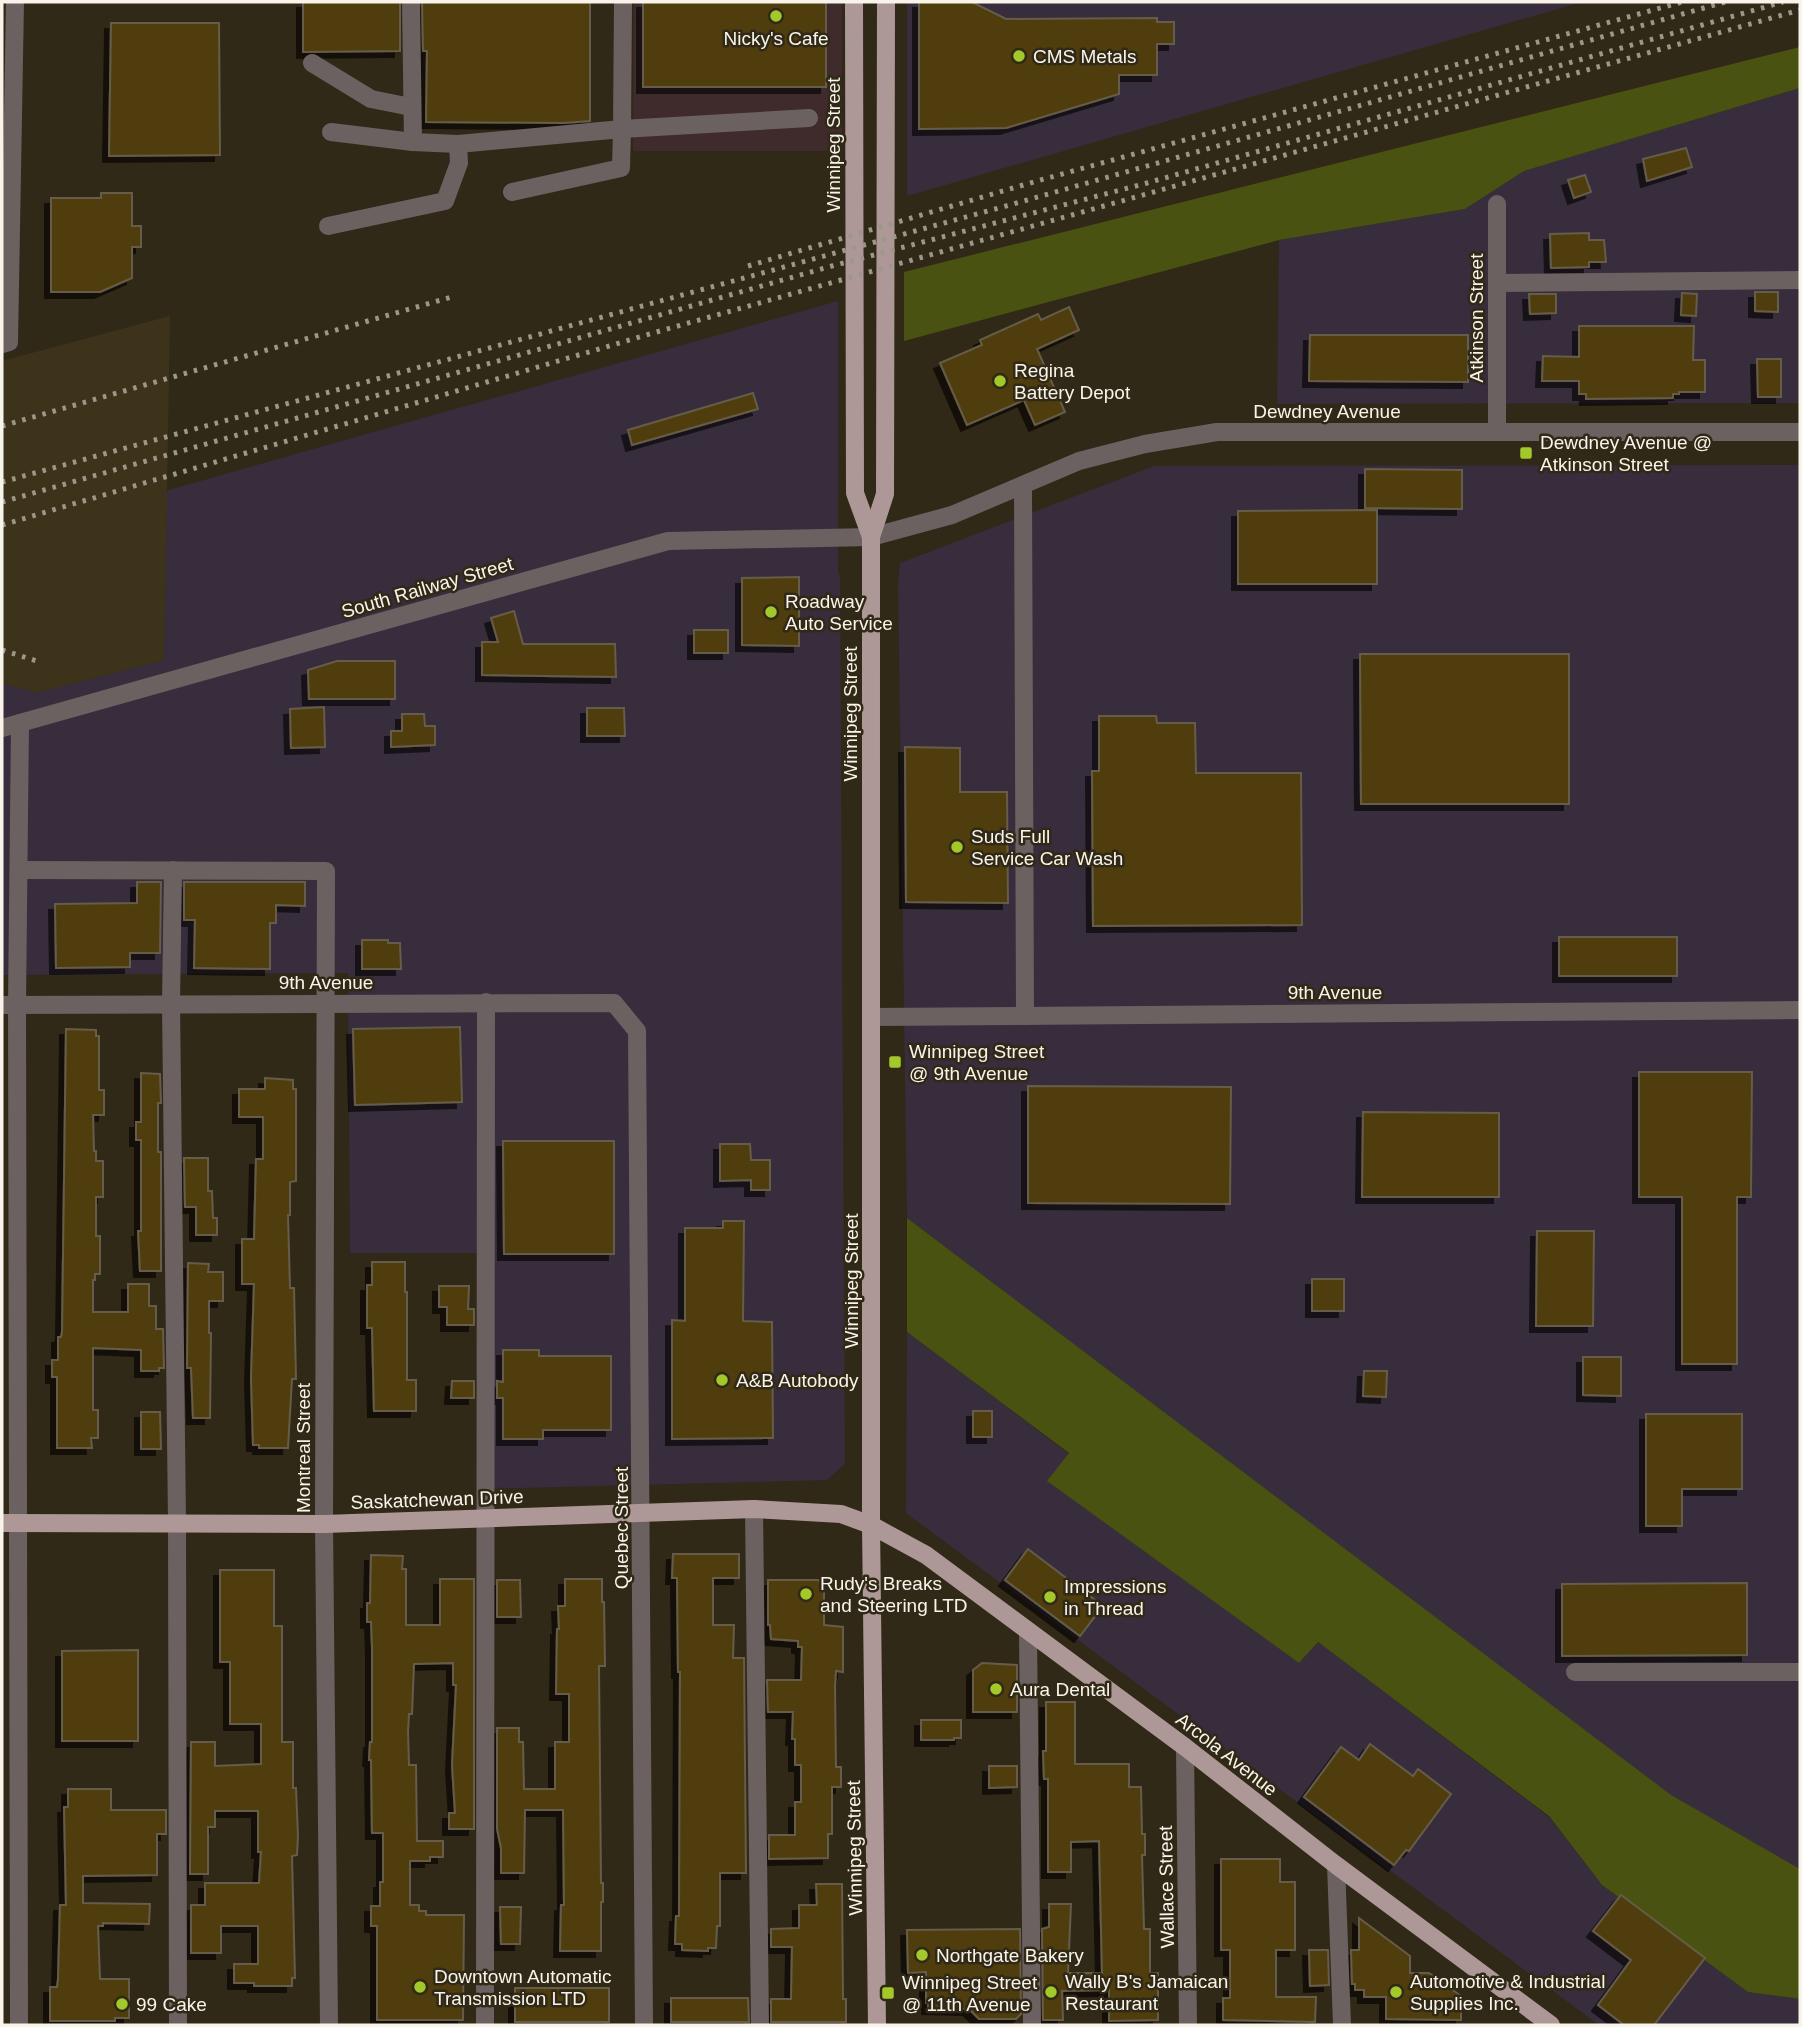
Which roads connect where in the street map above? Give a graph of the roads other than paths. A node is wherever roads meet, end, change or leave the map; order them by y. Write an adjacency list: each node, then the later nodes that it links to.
1 (15, 2): 18 (street)
2 (411, 2): 7 (street)
3 (623, 2): 9 (street)
4 (854, 2): 22 (main road, Winnipeg Street)
5 (886, 2): 22 (main road, Winnipeg Street)
6 (312, 63): 7 (street)
7 (411, 107): 11 (street)
8 (809, 118): 9 (street)
9 (622, 129): 12 (street); 13 (street)
10 (331, 132): 11 (street)
11 (413, 142): 12 (street)
12 (458, 144): 15 (street)
13 (512, 192)
14 (1497, 204): 17 (street, Atkinson Street)
15 (328, 226)
16 (1800, 280): 17 (street)
17 (1497, 283): 19 (street, Atkinson Street)
18 (2, 344)
19 (1497, 432): 20 (street, Dewdney Avenue); 21 (street, Dewdney Avenue)
20 (1800, 432)
21 (1023, 487): 22 (street, Dewdney Avenue); 32 (street)
22 (870, 537): 23 (street, South Railway Street); 33 (main road, Winnipeg Street)
23 (20, 723): 24 (street, South Railway Street); 25 (street)
24 (2, 728)
25 (20, 870): 26 (street); 30 (street)
26 (173, 870): 28 (street); 29 (street, Montreal Street)
27 (486, 1002): 29 (street, 9th Avenue); 34 (street, 9th Avenue); 37 (street)
28 (171, 1003): 29 (street, 9th Avenue); 30 (street, 9th Avenue); 39 (street)
29 (327, 1004): 40 (street, Montreal Street)
30 (9, 1005): 38 (street)
31 (1800, 1010): 32 (street, 9th Avenue)
32 (1025, 1016): 33 (street, 9th Avenue)
33 (871, 1017): 41 (main road, Winnipeg Street)
34 (637, 1031): 36 (street, Quebec Street)
35 (754, 1509): 36 (main road, Saskatchewan Drive); 41 (main road, Saskatchewan Drive); 52 (street)
36 (642, 1511): 37 (main road, Saskatchewan Drive); 51 (street, Quebec Street)
37 (486, 1519): 40 (main road, Saskatchewan Drive); 50 (street)
38 (10, 1523): 39 (main road, Saskatchewan Drive); 47 (street)
39 (177, 1523): 40 (main road, Saskatchewan Drive); 48 (street)
40 (324, 1524): 49 (street, Montreal Street)
41 (871, 1525): 42 (main road, Arcola Avenue); 53 (main road, Winnipeg Street)
42 (1028, 1631): 45 (main road, Arcola Avenue); 54 (street)
43 (1575, 1671): 44 (street)
44 (1800, 1672)
45 (1185, 1747): 46 (main road, Arcola Avenue); 55 (street, Wallace Street)
46 (1336, 1865): 56 (street); 57 (main road, Arcola Avenue)
47 (19, 2025)
48 (178, 2025)
49 (329, 2025)
50 (485, 2025)
51 (644, 2025)
52 (760, 2025)
53 (877, 2025)
54 (1032, 2025)
55 (1188, 2025)
56 (1342, 2025)
57 (1551, 2025)

